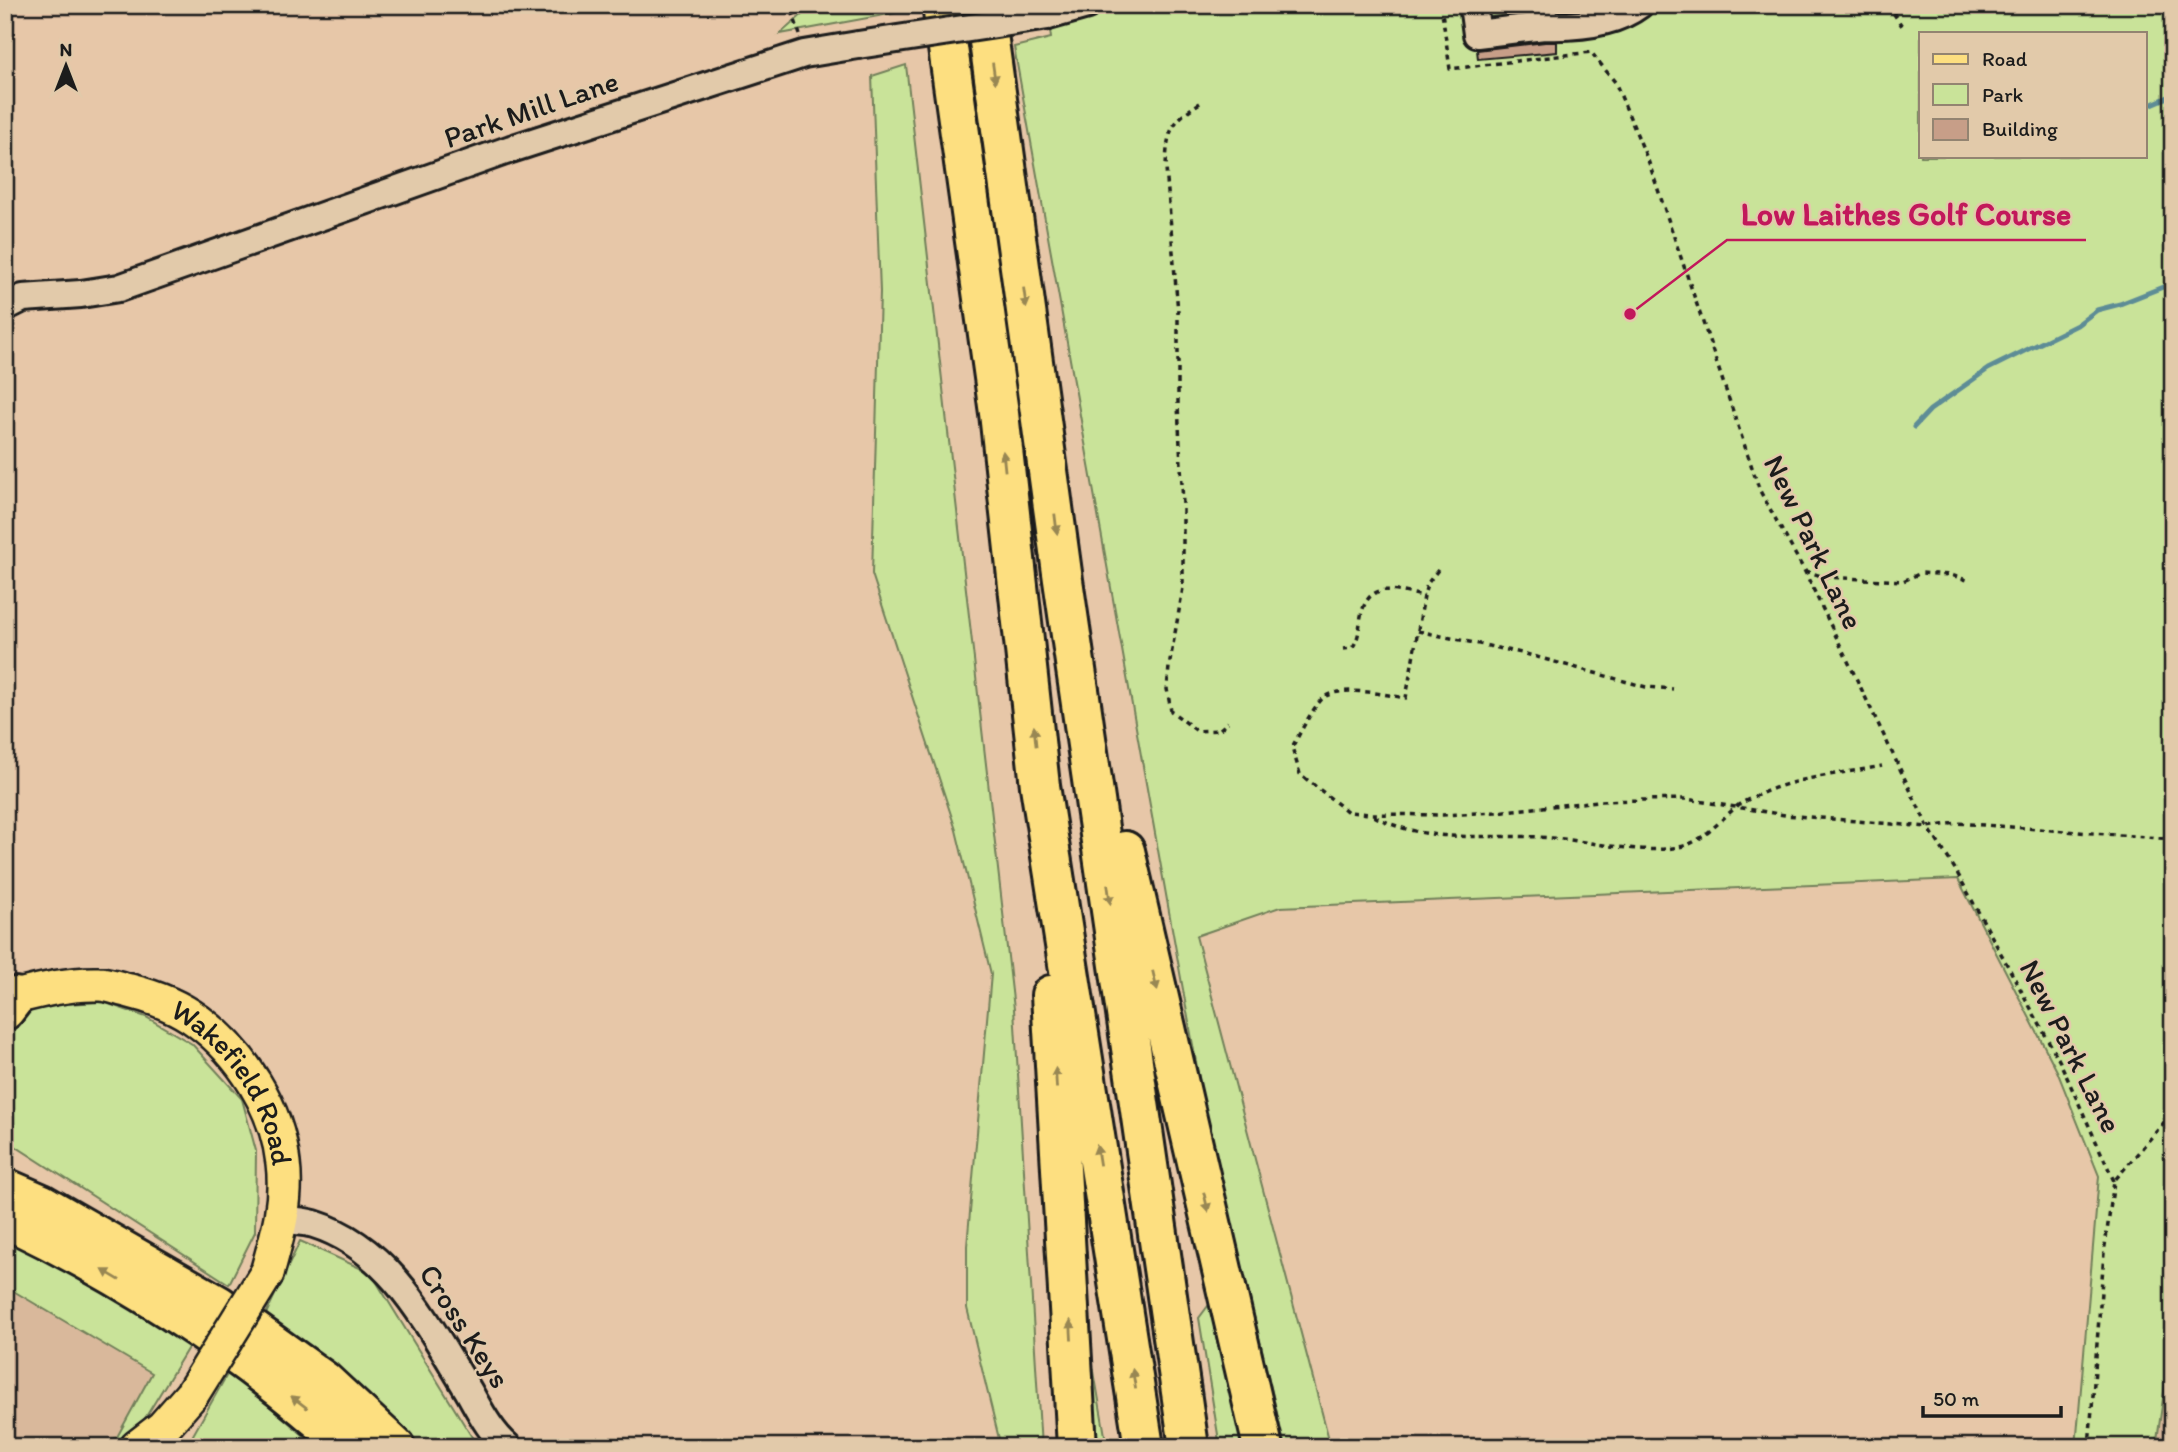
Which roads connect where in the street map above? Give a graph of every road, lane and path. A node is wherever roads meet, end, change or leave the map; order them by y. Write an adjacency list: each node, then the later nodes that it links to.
1 (824, 5): 11 (path)
2 (942, 5): 24 (highway, one-way to 2)
3 (984, 5): 16 (highway, one-way to 16)
4 (1087, 5): 11 (street, Park Mill Lane, bridge)
5 (1441, 5): 15 (path, New Park Lane)
6 (1473, 5): 9 (street)
7 (1639, 5): 9 (street)
8 (1888, 5): 10 (path)
9 (1543, 15)
10 (1902, 26)
11 (804, 54): 13 (street, Park Mill Lane)
12 (1199, 103): 22 (path)
13 (5, 307)
14 (1438, 570): 18 (path)
15 (1804, 570): 17 (path); 27 (path, New Park Lane)
16 (1063, 580): 45 (highway, one-way to 45); 46 (highway, one-way to 46)
17 (1967, 580)
18 (1424, 596): 19 (path); 20 (path)
19 (1418, 631): 21 (path); 26 (path)
20 (1343, 649)
21 (1673, 689)
22 (1228, 722)
23 (1882, 766): 25 (path)
24 (1041, 786): 43 (highway, one-way to 24); 44 (highway, one-way to 24)
25 (1736, 807): 26 (path); 26 (path); 27 (path)
26 (1371, 814)
27 (1928, 827): 28 (path); 32 (path, New Park Lane)
28 (2173, 839)
29 (8, 998): 35 (main road, Wakefield Road)
30 (2173, 1112): 32 (path)
31 (5, 1158): 36 (highway)
32 (2114, 1181): 47 (path)
33 (5, 1188): 36 (highway)
34 (5, 1218): 40 (highway, one-way to 34)
35 (282, 1219): 37 (main road, Wakefield Road, bridge); 42 (street, Cross Keys)
36 (188, 1287): 41 (highway)
37 (192, 1394): 38 (main road, Wakefield Road); 39 (main road, Wakefield Road)
38 (137, 1447)
39 (170, 1447)
40 (350, 1447)
41 (396, 1447)
42 (508, 1447)
43 (1077, 1447)
44 (1144, 1447)
45 (1189, 1447)
46 (1262, 1447)
47 (2089, 1447)

